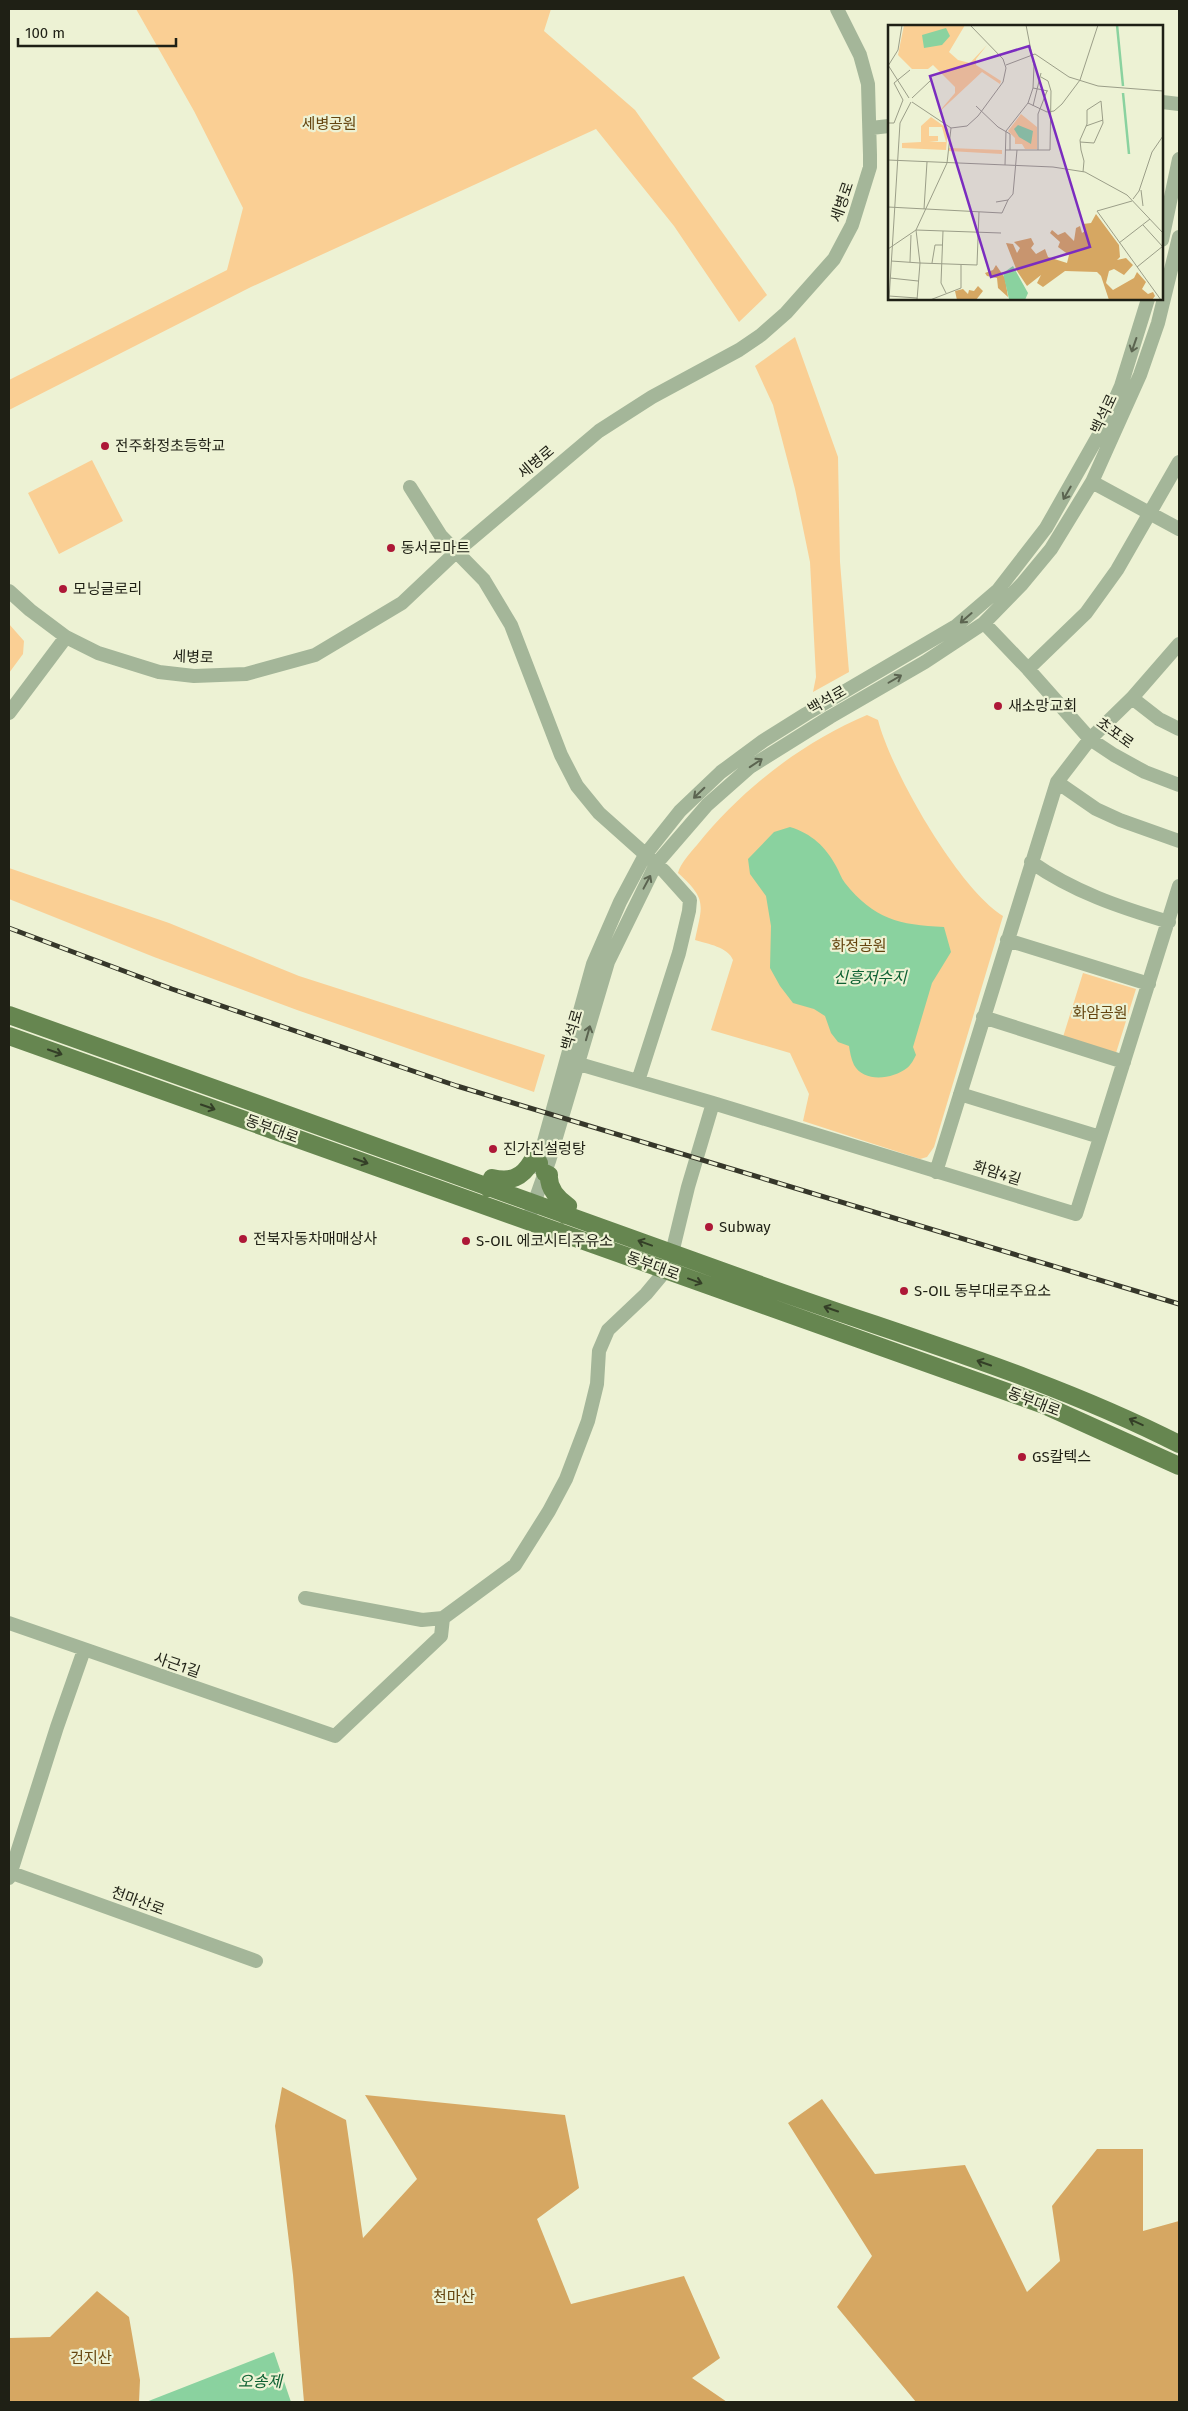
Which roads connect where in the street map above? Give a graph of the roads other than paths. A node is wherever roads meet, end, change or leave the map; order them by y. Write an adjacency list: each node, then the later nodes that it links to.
1 (837, 9): 5 (street, 세병로)
2 (1163, 102): 3 (street)
3 (1179, 104)
4 (888, 126): 5 (street)
5 (871, 128): 15 (street, 세병로)
6 (1179, 159): 7 (street)
7 (1163, 235)
8 (1179, 237): 11 (street, 백석로)
9 (1148, 300): 28 (street, 백석로, one-way to 28)
10 (1179, 462): 13 (street)
11 (1092, 482): 13 (street); 17 (street, 백석로)
12 (410, 487): 15 (street)
13 (1151, 514): 14 (street); 20 (street)
14 (1179, 529)
15 (456, 552): 18 (street, 세병로); 28 (street)
16 (9, 591): 18 (street, 세병로)
17 (984, 623): 20 (street, 초포로); 28 (street, 백석로, one-way to 17)
18 (66, 637): 22 (street)
19 (1179, 644): 21 (street)
20 (1028, 669): 24 (street, 초포로)
21 (1132, 698): 23 (street); 24 (street)
22 (9, 714)
23 (1179, 729)
24 (1090, 738): 25 (street); 26 (street, 초포로)
25 (1057, 782): 27 (street); 29 (street)
26 (1179, 785)
27 (1179, 841)
28 (651, 859): 38 (street, 백석로, one-way to 28); 39 (street); 41 (street, 백석로)
29 (1031, 862): 31 (street); 32 (street)
30 (1179, 886): 31 (street, 화암4길)
31 (1169, 922): 33 (street, 화암4길)
32 (1007, 940): 33 (street); 35 (street)
33 (1149, 984): 37 (street, 화암4길)
34 (9, 1015): 46 (main road, 동부대로)
35 (983, 1017): 37 (street); 40 (street)
36 (9, 1036): 47 (main road, 동부대로, one-way to 47)
37 (1124, 1062): 43 (street, 화암4길)
38 (579, 1064): 39 (street, 화암4길); 41 (street, 백석로)
39 (638, 1081): 42 (street, 화암4길)
40 (960, 1094): 43 (street); 45 (street)
41 (563, 1096): 44 (street, 백석로)
42 (713, 1103): 45 (street, 화암4길); 49 (street)
43 (1100, 1137): 45 (street, 화암4길)
44 (543, 1164): 46 (main road); 47 (street, 백석로); 48 (main road)
45 (936, 1172)
46 (488, 1188): 47 (main road, 동부대로)
47 (527, 1210): 48 (main road, 동부대로); 50 (main road, 동부대로)
48 (565, 1215): 49 (main road, 동부대로, one-way to 48)
49 (672, 1253): 50 (street); 51 (main road, 동부대로, one-way to 49)
50 (666, 1270): 52 (main road, 동부대로, one-way to 52); 54 (street)
51 (1179, 1444)
52 (1179, 1466)
53 (305, 1598): 54 (street)
54 (443, 1618): 56 (street, 사근1길)
55 (9, 1623): 56 (street, 사근1길)
56 (84, 1650): 57 (street)
57 (9, 1874): 58 (street, 천마산로)
58 (256, 1961)

